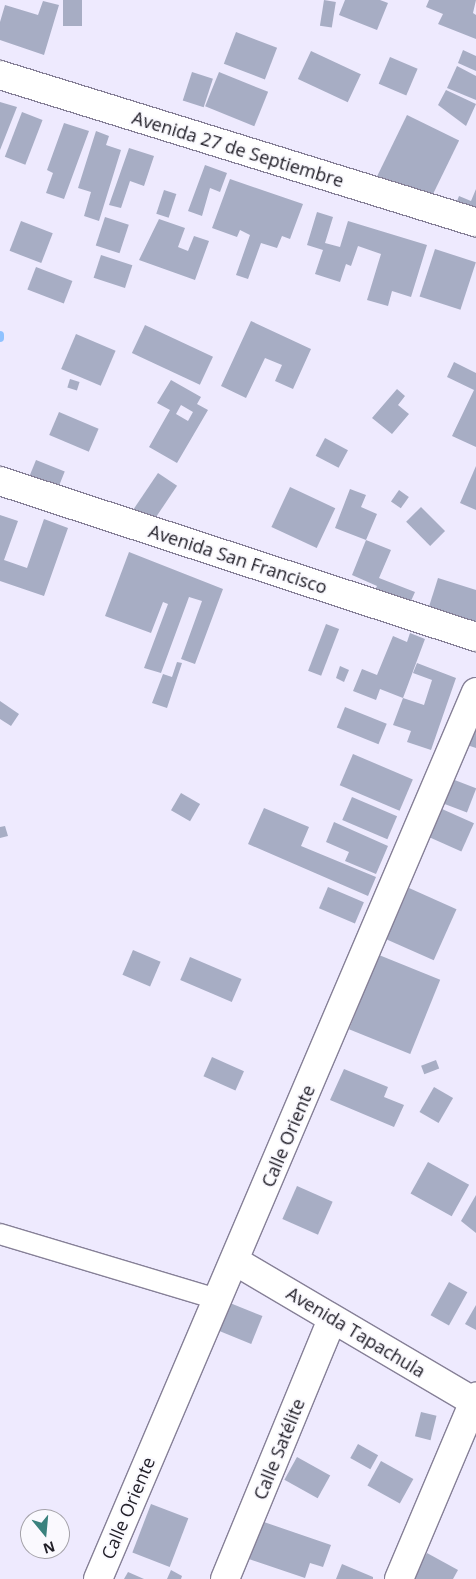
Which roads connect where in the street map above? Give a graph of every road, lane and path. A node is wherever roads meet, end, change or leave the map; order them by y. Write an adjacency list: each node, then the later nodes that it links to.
1 (0, 76): 2 (street, Avenida 27 de Septiembre)
2 (476, 222)
3 (3, 489): 4 (street, Avenida San Francisco)
4 (476, 637)
5 (476, 692): 7 (street, Calle Oriente)
6 (0, 1234): 8 (street)
7 (235, 1262): 8 (street, Calle Oriente); 9 (street, Avenida Tapachula)
8 (217, 1299): 11 (street, Calle Oriente)
9 (332, 1319): 10 (street, Avenida Tapachula); 12 (street, Calle Satélite)
10 (475, 1401): 13 (street)
11 (98, 1579)
12 (225, 1579)
13 (399, 1579)

